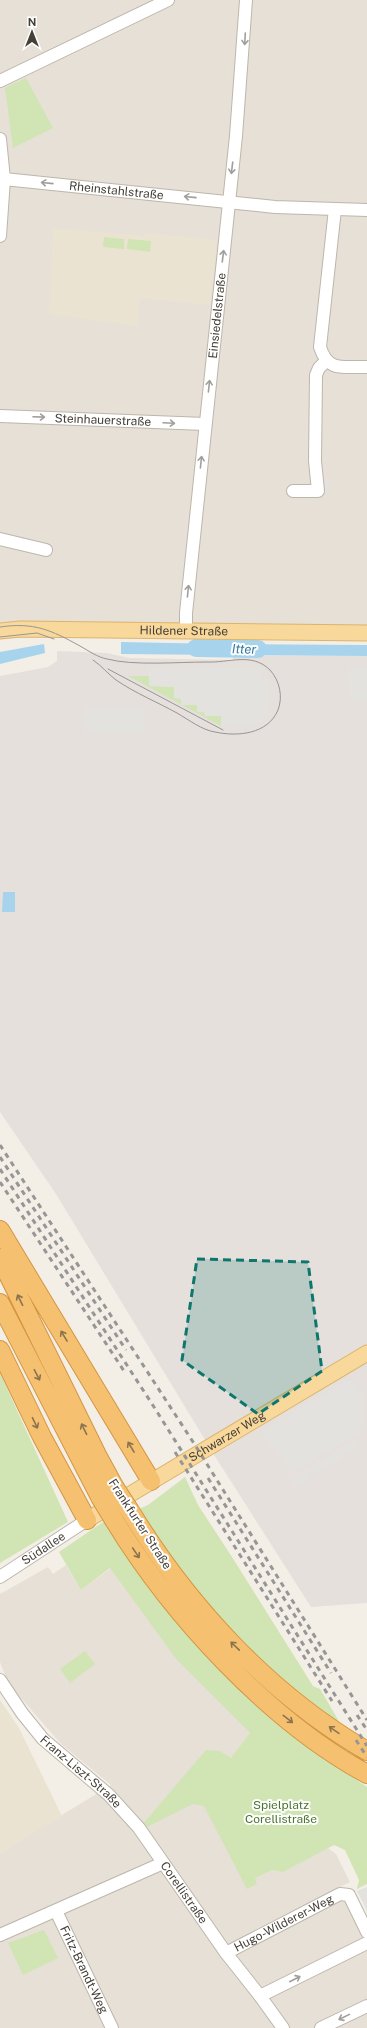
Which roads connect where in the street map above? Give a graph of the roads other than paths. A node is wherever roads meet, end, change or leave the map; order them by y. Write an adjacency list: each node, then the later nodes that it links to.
1 (168, 0): 3 (street)
2 (246, 0): 6 (street, Einsiedelstraße, one-way to 6)
3 (0, 81)
4 (0, 139): 5 (street)
5 (4, 179): 6 (street, Rheinstahlstraße, one-way to 5); 9 (street)
6 (229, 201): 7 (street, Rheinstahlstraße); 14 (street, Einsiedelstraße, one-way to 6)
7 (335, 209): 8 (street, Rheinstahlstraße); 10 (street)
8 (367, 210)
9 (0, 236)
10 (326, 362): 11 (street); 15 (street)
11 (367, 366)
12 (0, 410): 13 (street)
13 (0, 416): 14 (street, Steinhauerstraße, one-way to 14)
14 (205, 424): 18 (street, Einsiedelstraße, one-way to 14)
15 (293, 491)
16 (0, 539): 17 (street)
17 (46, 550)
18 (186, 630): 19 (main road, Hildener Straße); 20 (main road, Hildener Straße)
19 (0, 631)
20 (367, 633)
21 (0, 1230): 26 (highway, one-way to 21)
22 (0, 1258): 27 (highway, Frankfurter Straße, one-way to 22)
23 (0, 1303): 27 (highway, Frankfurter Straße, one-way to 27)
24 (0, 1350): 28 (highway, one-way to 28)
25 (366, 1355): 26 (main road, Schwarzer Weg)
26 (151, 1481): 28 (main road, Schwarzer Weg)
27 (108, 1492): 31 (highway, Frankfurter Straße, one-way to 27, bridge); 32 (highway, Frankfurter Straße, one-way to 32, bridge)
28 (87, 1520): 29 (street, Südallee)
29 (0, 1577)
30 (0, 1680): 33 (street, Franz-Liszt-Straße)
31 (367, 1751)
32 (367, 1774)
33 (163, 1863): 34 (street, Corellistraße); 38 (street, Corellistraße)
34 (56, 1911): 36 (street, Corellistraße); 41 (street, Fritz-Brandt-Weg)
35 (367, 1932): 38 (street, Hugo-Wilderer-Weg)
36 (0, 1935)
37 (367, 1943): 39 (street, one-way to 37)
38 (226, 1953): 39 (street, Corellistraße)
39 (260, 1996): 42 (street, Corellistraße)
40 (367, 2006): 43 (street, one-way to 43)
41 (112, 2028)
42 (283, 2028)
43 (321, 2028)

